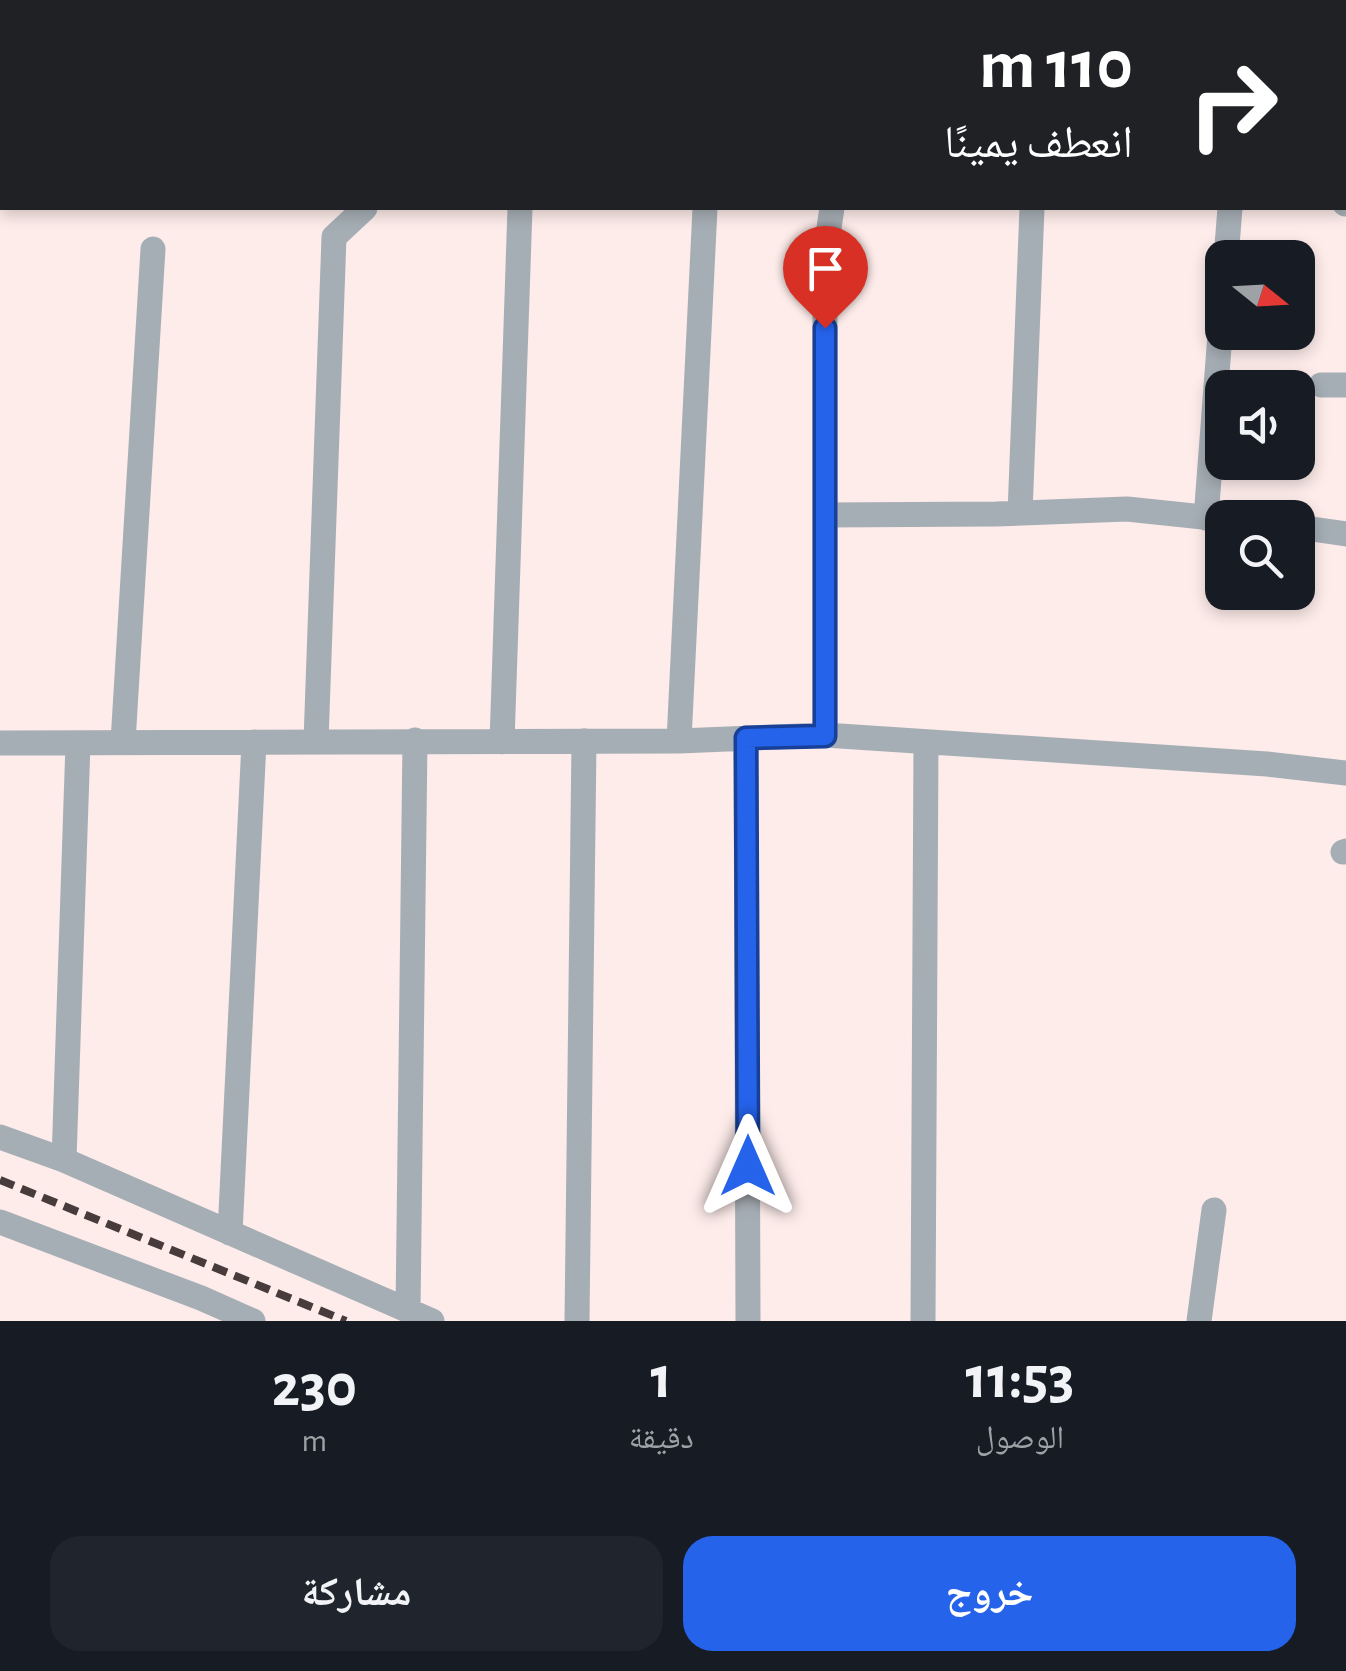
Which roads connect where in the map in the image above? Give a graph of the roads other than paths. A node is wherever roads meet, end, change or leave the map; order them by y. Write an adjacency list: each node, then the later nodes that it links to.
1 (363, 210): 19 (street)
2 (520, 210): 23 (street)
3 (705, 210): 20 (street)
4 (832, 210): 12 (street)
5 (1032, 210): 11 (street)
6 (1230, 210): 7 (street)
7 (1227, 240)
8 (154, 248): 21 (street)
9 (1220, 350): 10 (street)
10 (1215, 500)
11 (1020, 513): 12 (street); 13 (street)
12 (825, 515): 16 (street)
13 (1205, 517)
14 (1315, 530): 15 (street)
15 (1346, 534)
16 (825, 736): 17 (street); 25 (street)
17 (746, 738): 20 (street); 38 (street)
18 (414, 740): 19 (street); 23 (street); 34 (street)
19 (316, 741): 22 (street)
20 (679, 741): 24 (street)
21 (123, 742): 22 (street); 27 (street)
22 (254, 742): 33 (street)
23 (502, 742): 24 (street)
24 (584, 742): 37 (street)
25 (926, 742): 28 (street); 39 (street)
26 (0, 743): 27 (street)
27 (78, 743): 30 (street)
28 (1346, 773)
29 (0, 1137): 30 (street)
30 (64, 1160): 33 (street)
31 (1214, 1210): 40 (street)
32 (0, 1222): 35 (street)
33 (230, 1233): 34 (street)
34 (408, 1311): 36 (street)
35 (253, 1321)
36 (432, 1321)
37 (577, 1321)
38 (748, 1321)
39 (923, 1321)
40 (1199, 1321)

